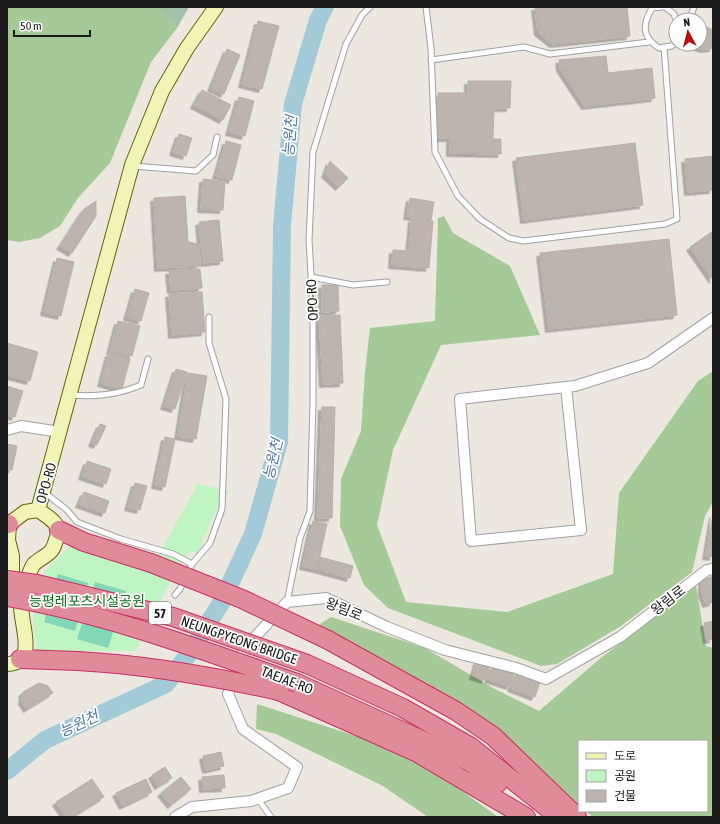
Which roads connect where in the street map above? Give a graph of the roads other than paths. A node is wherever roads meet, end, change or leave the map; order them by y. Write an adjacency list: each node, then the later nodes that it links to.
1 (216, 7): 10 (street, OPO-RO)
2 (370, 7): 11 (lane, OPO-RO)
3 (426, 7): 8 (lane)
4 (664, 7): 5 (lane)
5 (649, 42): 7 (lane); 8 (lane)
6 (668, 46): 7 (lane)
7 (664, 47): 8 (lane)
8 (432, 60)
9 (218, 137): 10 (lane)
10 (132, 165): 17 (street, OPO-RO)
11 (311, 277): 12 (lane); 30 (lane, OPO-RO)
12 (387, 282)
13 (209, 316): 24 (lane)
14 (713, 318): 16 (street)
15 (148, 359): 17 (lane)
16 (566, 387): 16 (street)
17 (71, 395): 19 (street, OPO-RO)
18 (7, 430): 19 (street)
19 (60, 432): 20 (street, OPO-RO)
20 (44, 492): 21 (street, OPO-RO); 24 (lane)
21 (38, 510): 22 (street, OPO-RO); 23 (street, OPO-RO)
22 (8, 524): 27 (street, OPO-RO)
23 (59, 530): 31 (street); 39 (highway, bridge)
24 (192, 564): 28 (lane)
25 (713, 569): 30 (street, 왕림로)
26 (7, 580): 32 (highway, NEUNGPYEONG BRIDGE / 57, bridge)
27 (7, 589)
28 (175, 594)
29 (7, 597): 37 (highway, TAEJAE-RO / 57, bridge)
30 (287, 602): 33 (street)
31 (14, 662): 36 (highway, bridge)
32 (308, 664): 38 (highway, TAEJAE-RO / 57)
33 (258, 799): 34 (street); 35 (lane)
34 (175, 817)
35 (271, 817)
36 (526, 817)
37 (545, 817)
38 (559, 817)
39 (577, 817)

